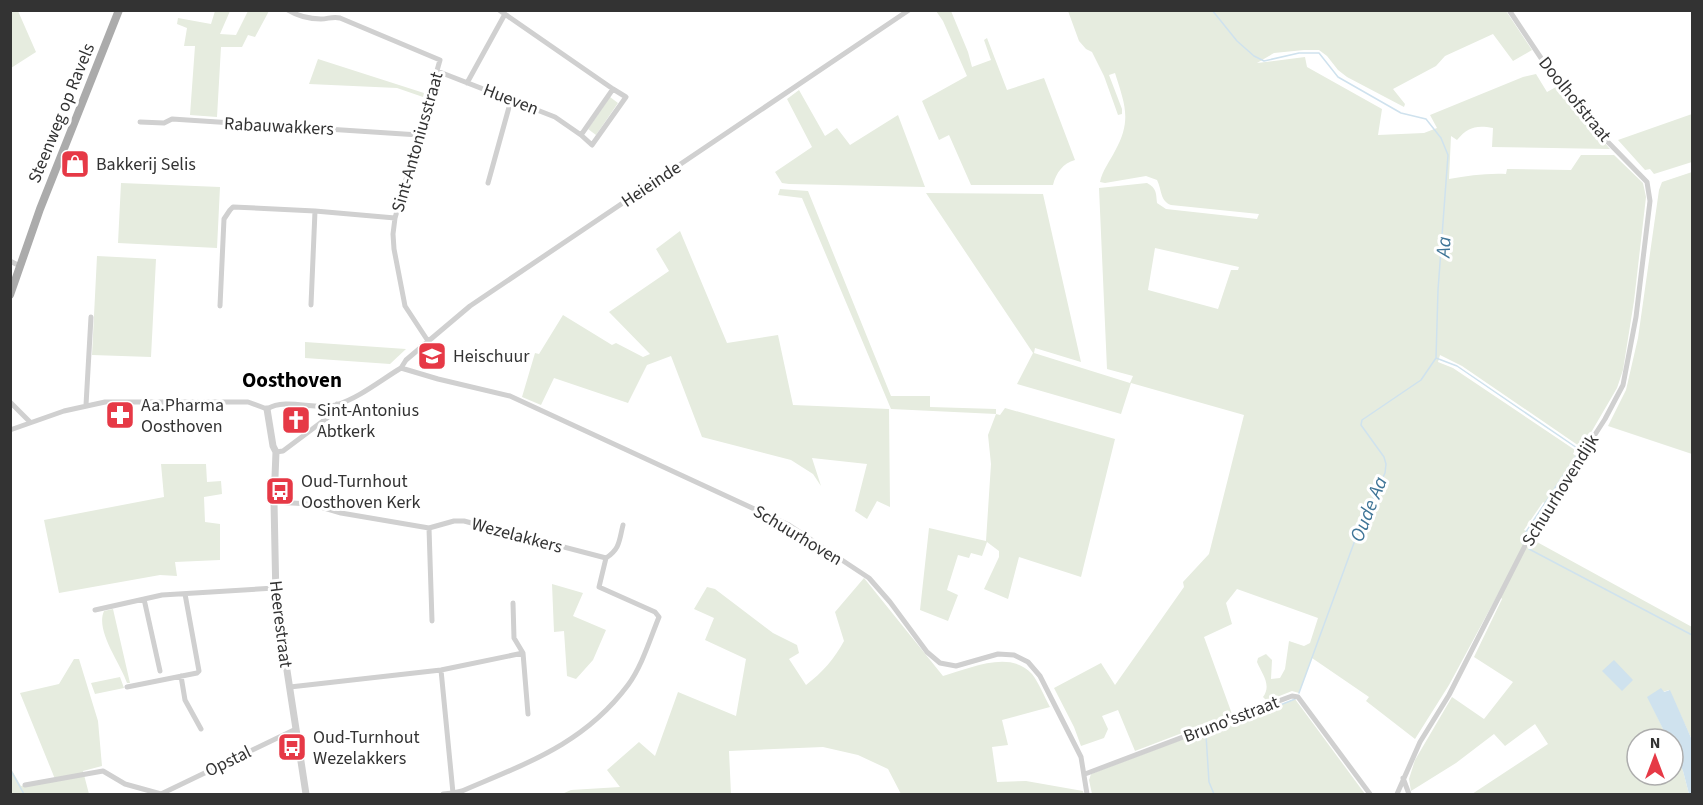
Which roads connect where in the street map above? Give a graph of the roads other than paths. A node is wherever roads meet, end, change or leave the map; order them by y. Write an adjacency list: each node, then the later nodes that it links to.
1 (119, 10): 19 (main road, Steenweg op Ravels)
2 (288, 10): 6 (street, Sint-Antoniusstraat)
3 (909, 10): 24 (street, Heieinde)
4 (1509, 10): 14 (street, Doolhofstraat)
5 (502, 12): 8 (street); 9 (street)
6 (334, 13): 7 (street, Sint-Antoniusstraat)
7 (437, 71): 8 (street, Hueven); 12 (street, Sint-Antoniusstraat)
8 (467, 83): 10 (street, Hueven)
9 (613, 89): 13 (street); 13 (street)
10 (511, 100): 13 (street, Hueven); 15 (street)
11 (140, 122): 12 (street, Rabauwakkers)
12 (419, 135): 17 (street, Sint-Antoniusstraat)
13 (581, 135)
14 (1647, 182): 53 (street, Schuurhovendijk)
15 (488, 183)
16 (315, 211): 17 (street); 21 (street); 22 (street)
17 (395, 218): 24 (street, Sint-Antoniusstraat)
18 (10, 261): 19 (street)
19 (20, 266): 20 (main road, Steenweg op Ravels)
20 (10, 295)
21 (311, 305)
22 (220, 306)
23 (91, 317): 28 (street)
24 (428, 341): 25 (street, Heieinde)
25 (401, 368): 27 (street, Heieinde); 52 (street, Schuurhoven)
26 (10, 402): 30 (street)
27 (337, 404): 29 (street); 32 (street)
28 (86, 405): 29 (street); 30 (street)
29 (267, 409): 32 (street, Heerestraat)
30 (30, 422): 31 (street)
31 (10, 430)
32 (276, 452): 33 (street, Heerestraat)
33 (274, 502): 35 (street, Wezelakkers); 37 (street, Heerestraat)
34 (623, 525): 36 (street)
35 (429, 528): 36 (street, Wezelakkers); 42 (street)
36 (606, 558): 55 (street)
37 (276, 588): 38 (street); 48 (street, Heerestraat)
38 (185, 594): 39 (street); 46 (street)
39 (144, 599): 41 (street); 45 (street)
40 (513, 603): 43 (street)
41 (95, 610)
42 (432, 621)
43 (523, 653): 44 (street); 49 (street)
44 (441, 670): 48 (street); 55 (street)
45 (160, 671)
46 (181, 676): 47 (street); 50 (street)
47 (127, 687)
48 (290, 687): 51 (street, Heerestraat)
49 (528, 714)
50 (201, 729)
51 (296, 729): 56 (street, Opstal); 57 (street, Heerestraat)
52 (1085, 774): 59 (street, Schuurhoven); 60 (street, Bruno'sstraat)
53 (1403, 778): 61 (street, Schuurhovendijk); 62 (street)
54 (25, 785): 56 (street, Opstal)
55 (453, 793): 58 (street)
56 (161, 794)
57 (306, 795)
58 (443, 795)
59 (1087, 795)
60 (1370, 795)
61 (1396, 795)
62 (1409, 795)

